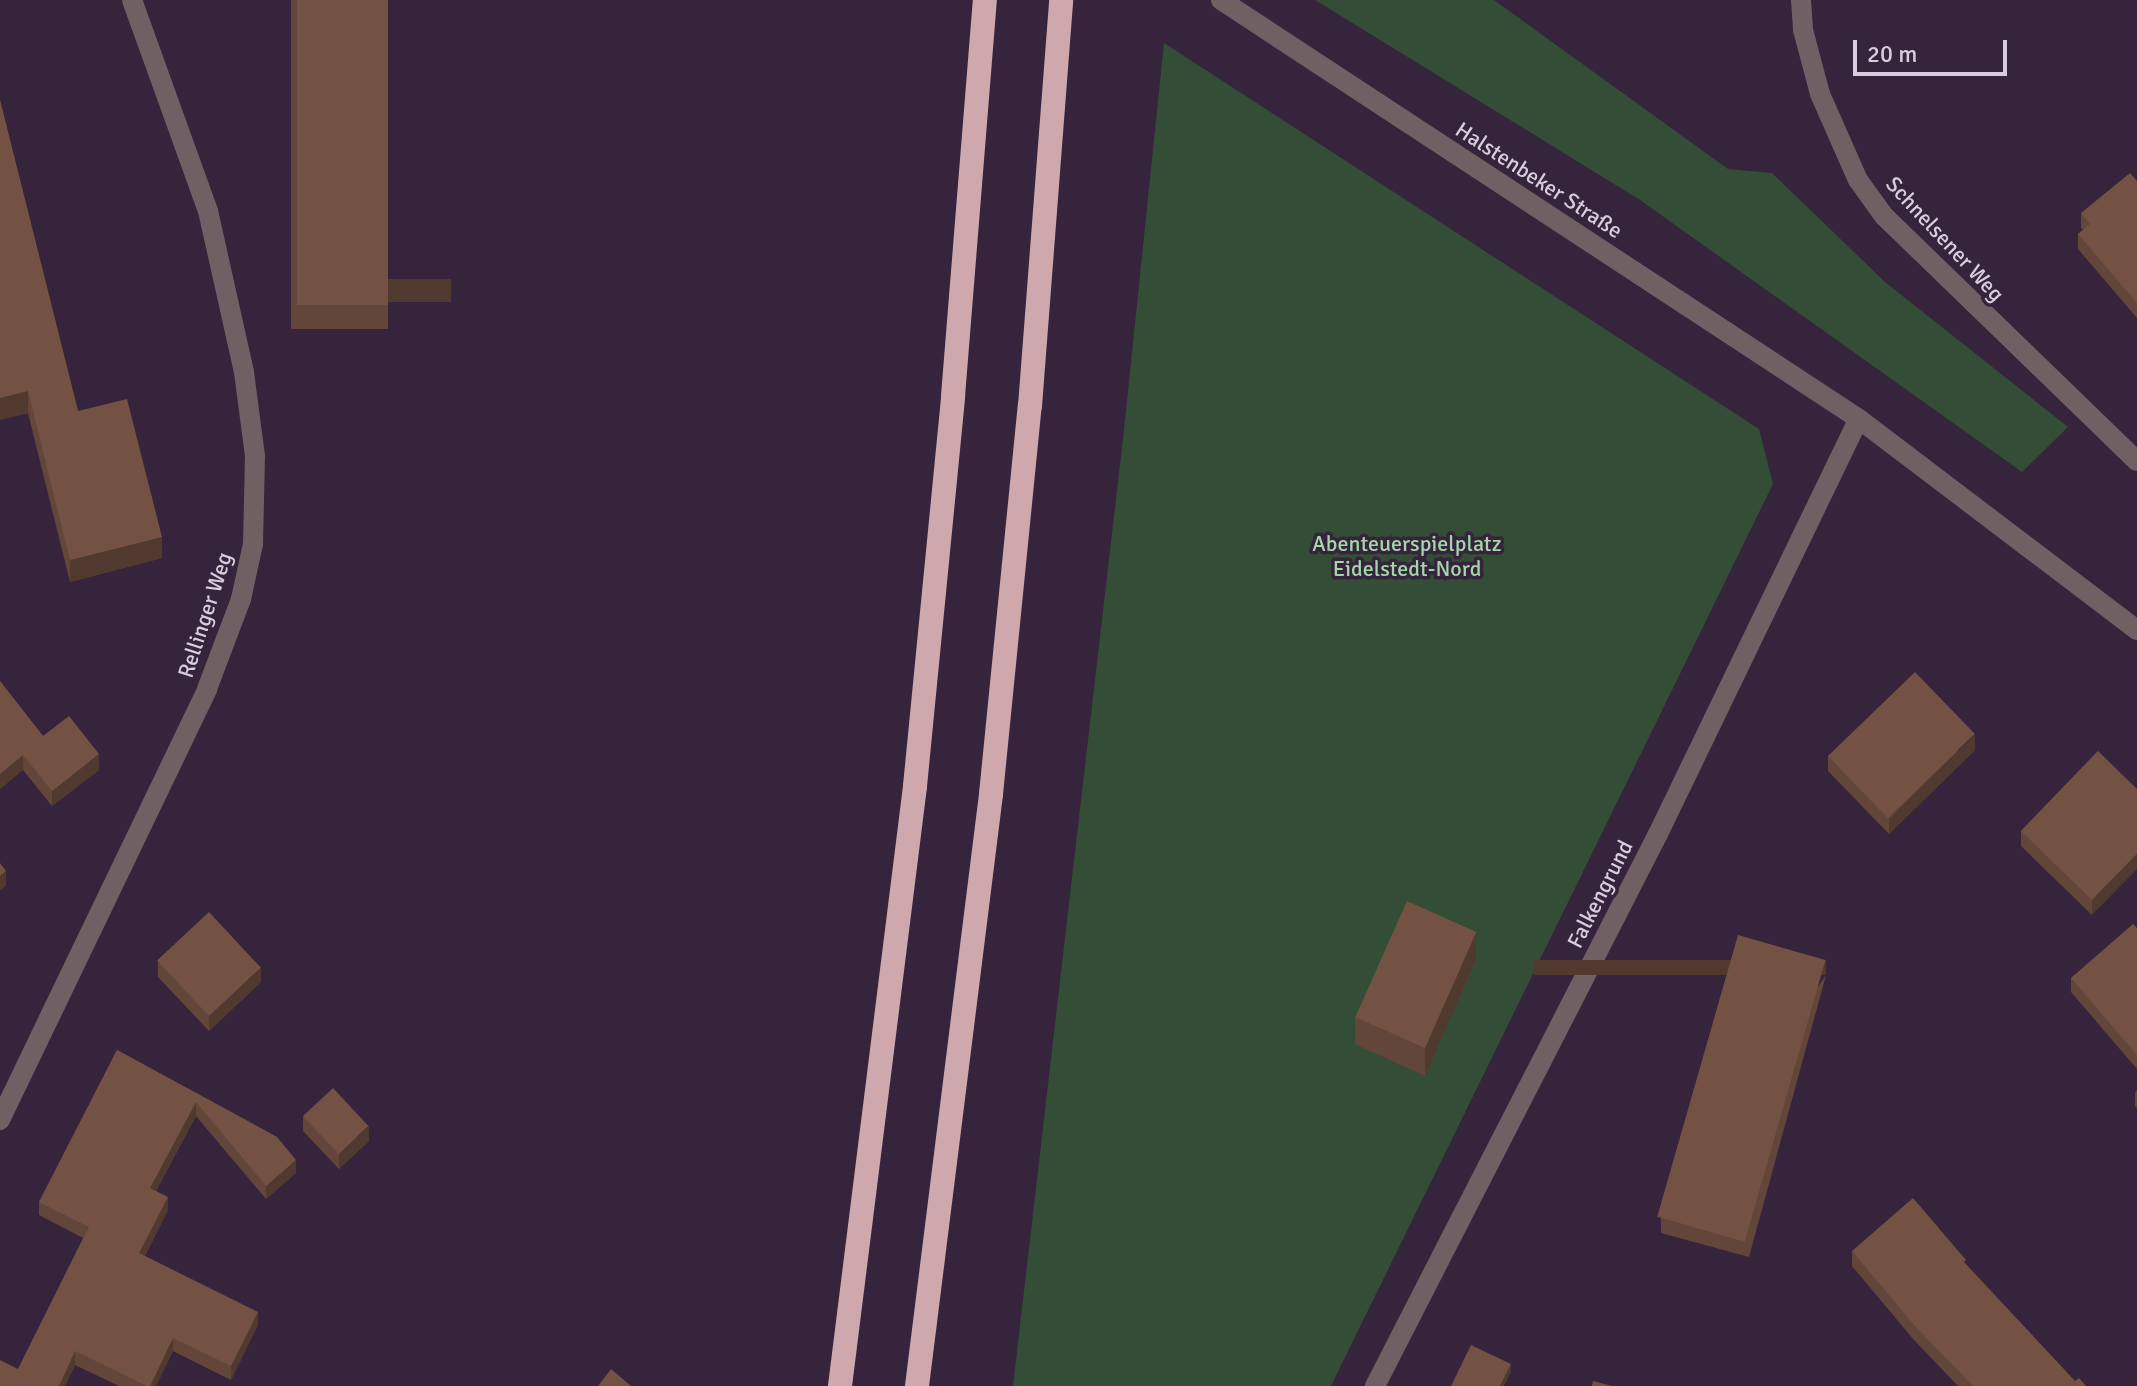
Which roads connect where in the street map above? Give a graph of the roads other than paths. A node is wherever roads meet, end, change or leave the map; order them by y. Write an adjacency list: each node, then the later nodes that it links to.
1 (132, 0): 9 (street, Rellinger Weg)
2 (985, 0): 10 (highway)
3 (1061, 0): 11 (highway)
4 (1801, 0): 7 (street, Schnelsener Weg)
5 (1228, 5): 6 (street, Halstenbeker Straße)
6 (1859, 419): 8 (street); 12 (street, Falkengrund)
7 (2137, 461)
8 (2137, 630)
9 (0, 1120)
10 (840, 1386)
11 (917, 1386)
12 (1375, 1386)

